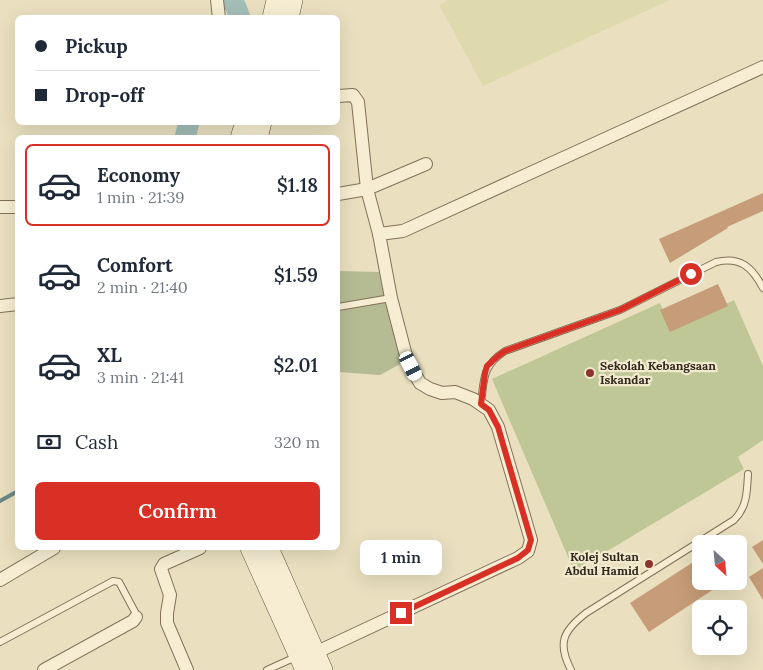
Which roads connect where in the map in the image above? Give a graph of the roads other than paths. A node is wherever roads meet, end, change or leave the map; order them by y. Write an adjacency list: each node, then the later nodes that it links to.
1 (217, 0): 4 (street)
2 (276, 0): 5 (main road)
3 (293, 0): 6 (main road)
4 (219, 15)
5 (273, 15)
6 (290, 15)
7 (763, 67): 14 (street)
8 (340, 96): 10 (street)
9 (426, 164): 10 (street)
10 (367, 189): 11 (street); 14 (street)
11 (340, 194)
12 (0, 207): 13 (street)
13 (15, 207)
14 (379, 234): 16 (street)
15 (763, 288): 20 (lane)
16 (391, 298): 19 (lane); 20 (street)
17 (15, 304): 18 (street)
18 (0, 306)
19 (340, 307)
20 (481, 404): 29 (street)
21 (748, 474): 33 (lane)
22 (51, 550): 26 (street)
23 (196, 550): 31 (street)
24 (251, 550): 29 (main road)
25 (270, 550): 29 (main road)
26 (0, 579)
27 (136, 617): 28 (lane); 30 (street)
28 (0, 642)
29 (311, 662): 32 (lane)
30 (44, 670)
31 (187, 670)
32 (267, 670)
33 (571, 670)

